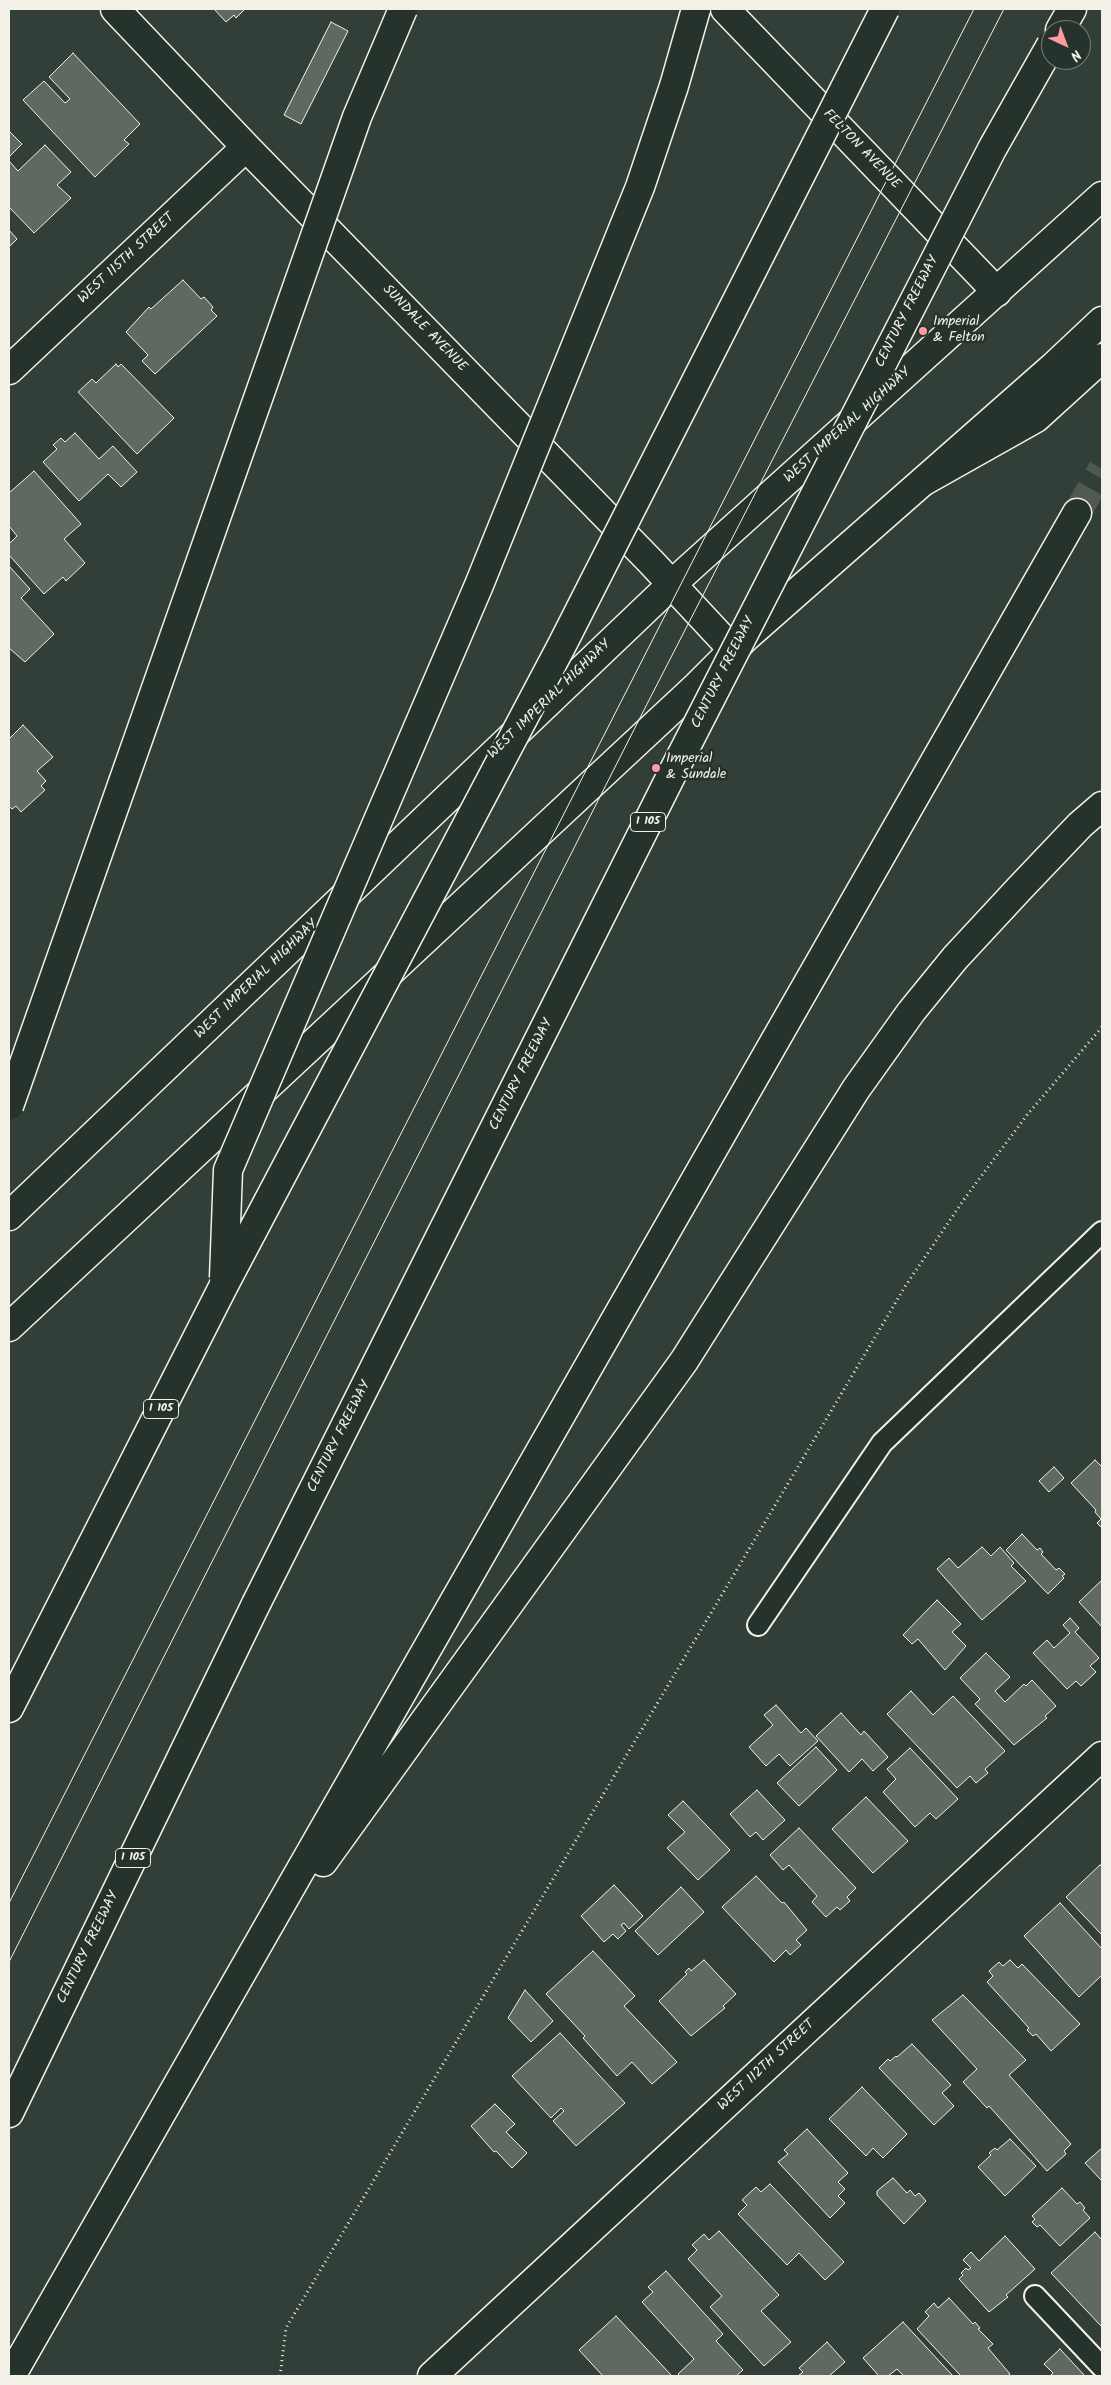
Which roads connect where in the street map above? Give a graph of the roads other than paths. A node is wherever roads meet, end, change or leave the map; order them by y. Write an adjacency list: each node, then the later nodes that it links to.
1 (114, 9): 9 (main road, SUNDALE AVENUE)
2 (403, 9): 20 (main road, bridge)
3 (696, 9): 23 (main road, bridge)
4 (725, 9): 11 (main road, FELTON AVENUE)
5 (885, 9): 23 (main road, I 105, bridge)
6 (1072, 9): 7 (main road)
7 (1066, 20)
8 (1041, 63): 29 (main road, CENTURY FREEWAY / I 105, bridge)
9 (246, 147): 14 (main road, WEST 115TH STREET); 17 (main road, SUNDALE AVENUE)
10 (1102, 196): 11 (main road, WEST IMPERIAL HIGHWAY)
11 (997, 292): 17 (main road, WEST IMPERIAL HIGHWAY)
12 (1102, 321): 15 (main road)
13 (1102, 358): 15 (main road)
14 (9, 370)
15 (924, 481): 18 (main road)
16 (1077, 513): 28 (main road)
17 (672, 584): 18 (main road, SUNDALE AVENUE); 21 (main road, WEST IMPERIAL HIGHWAY)
18 (733, 650): 24 (main road)
19 (1102, 806): 28 (main road)
20 (9, 1106)
21 (9, 1216)
22 (1102, 1232): 25 (lane)
23 (224, 1285): 26 (main road, I 105)
24 (9, 1327)
25 (758, 1625)
26 (9, 1708)
27 (1102, 1756): 33 (main road, WEST 112TH STREET)
28 (236, 1983): 32 (main road)
29 (9, 2113)
30 (1035, 2296): 31 (lane)
31 (1102, 2367)
32 (11, 2376)
33 (432, 2376)

